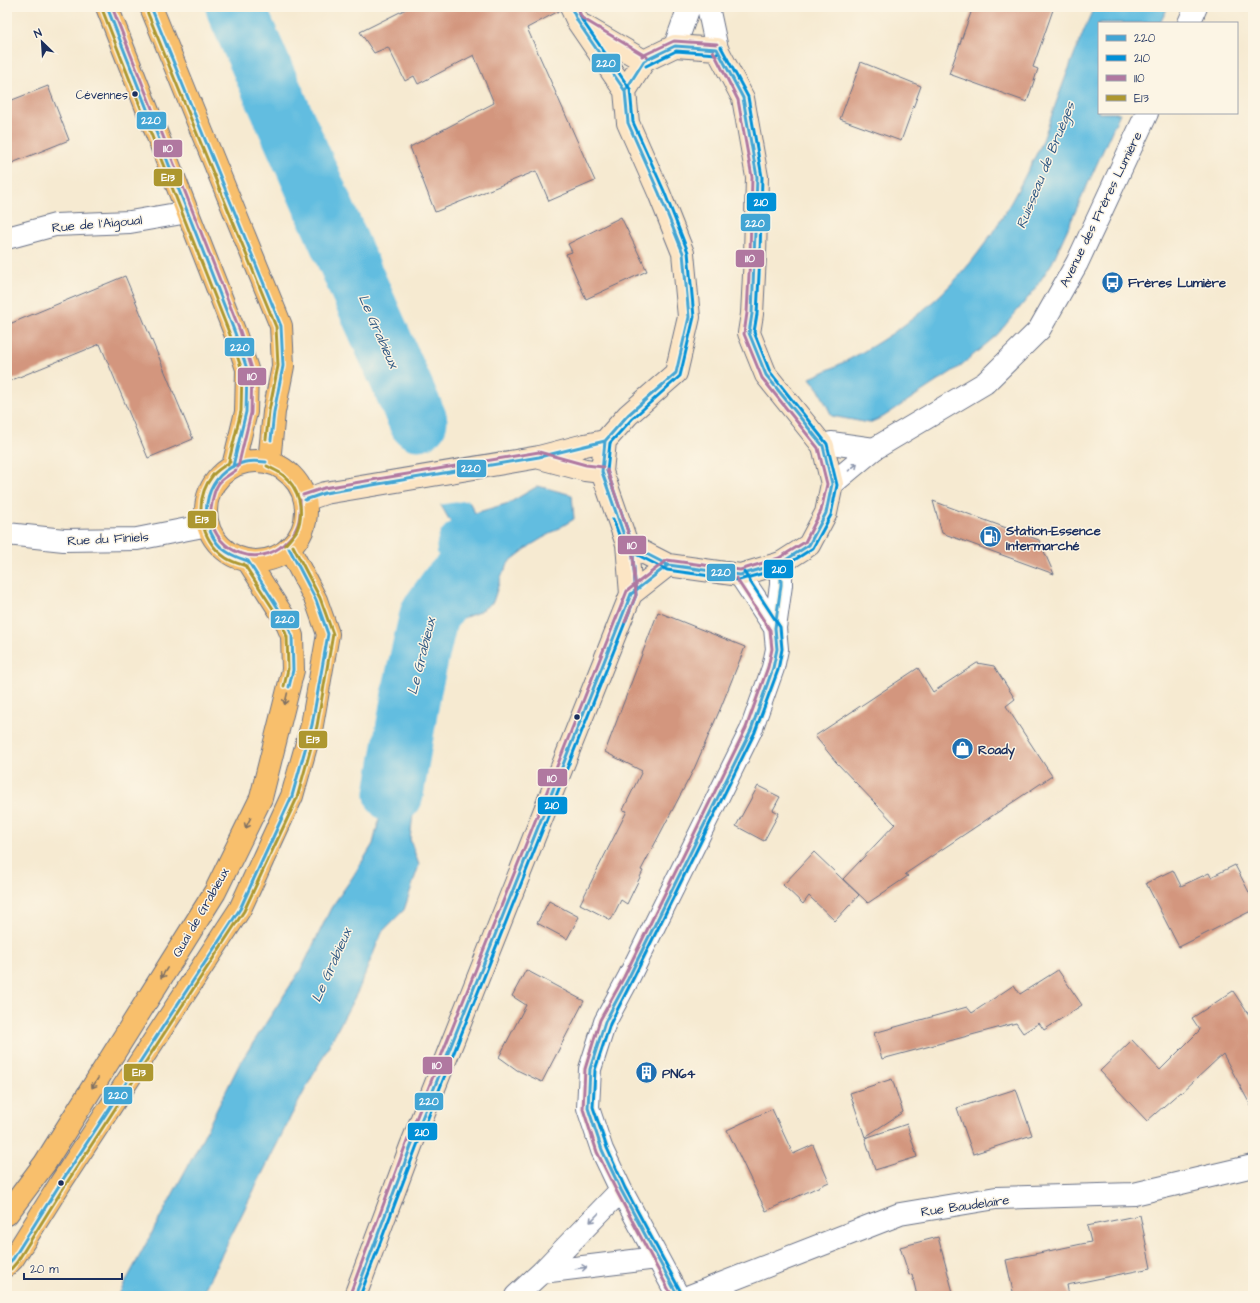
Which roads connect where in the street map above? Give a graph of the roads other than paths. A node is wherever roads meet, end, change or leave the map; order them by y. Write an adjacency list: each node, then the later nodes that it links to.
1 (107, 7): 13 (main road)
2 (151, 7): 19 (main road)
3 (689, 7): 8 (street)
4 (708, 7): 9 (street)
5 (1196, 7): 7 (street)
6 (575, 14): 10 (main road); 11 (main road)
7 (1189, 22)
8 (675, 46): 9 (main road); 10 (main road)
9 (717, 48): 16 (main road)
10 (644, 61): 11 (main road)
11 (625, 92): 15 (main road)
12 (1147, 114): 17 (street, Avenue des Frères Lumière)
13 (188, 212): 14 (street, Rue de l'Aigoual); 20 (main road)
14 (7, 238)
15 (605, 441): 18 (main road); 21 (main road)
16 (823, 446): 17 (street); 22 (main road)
17 (874, 449): 22 (street, Avenue des Frères Lumière, one-way to 17)
18 (539, 457): 21 (main road); 23 (main road)
19 (269, 462): 20 (main road); 23 (main road)
20 (233, 466): 24 (main road)
21 (602, 472): 26 (main road)
22 (832, 484): 29 (main road)
23 (315, 496): 27 (main road)
24 (208, 525): 25 (street, Rue du Finiels); 28 (main road)
25 (7, 534)
26 (627, 544): 30 (main road); 32 (main road)
27 (289, 548): 28 (main road); 38 (main road)
28 (248, 561): 36 (main road, Quai de Grabieux, one-way to 36)
29 (781, 563): 31 (main road); 33 (street)
30 (668, 565): 31 (main road); 32 (main road)
31 (740, 575): 33 (street)
32 (631, 594): 40 (main road)
33 (775, 628): 35 (street)
34 (1253, 1166): 43 (street, Rue Baudelaire)
35 (621, 1190): 37 (street); 39 (street, one-way to 39)
36 (7, 1214)
37 (657, 1258): 39 (street, one-way to 37); 42 (street)
38 (7, 1265)
39 (542, 1272): 41 (street)
40 (355, 1296)
41 (516, 1296)
42 (678, 1296)
43 (690, 1296)

